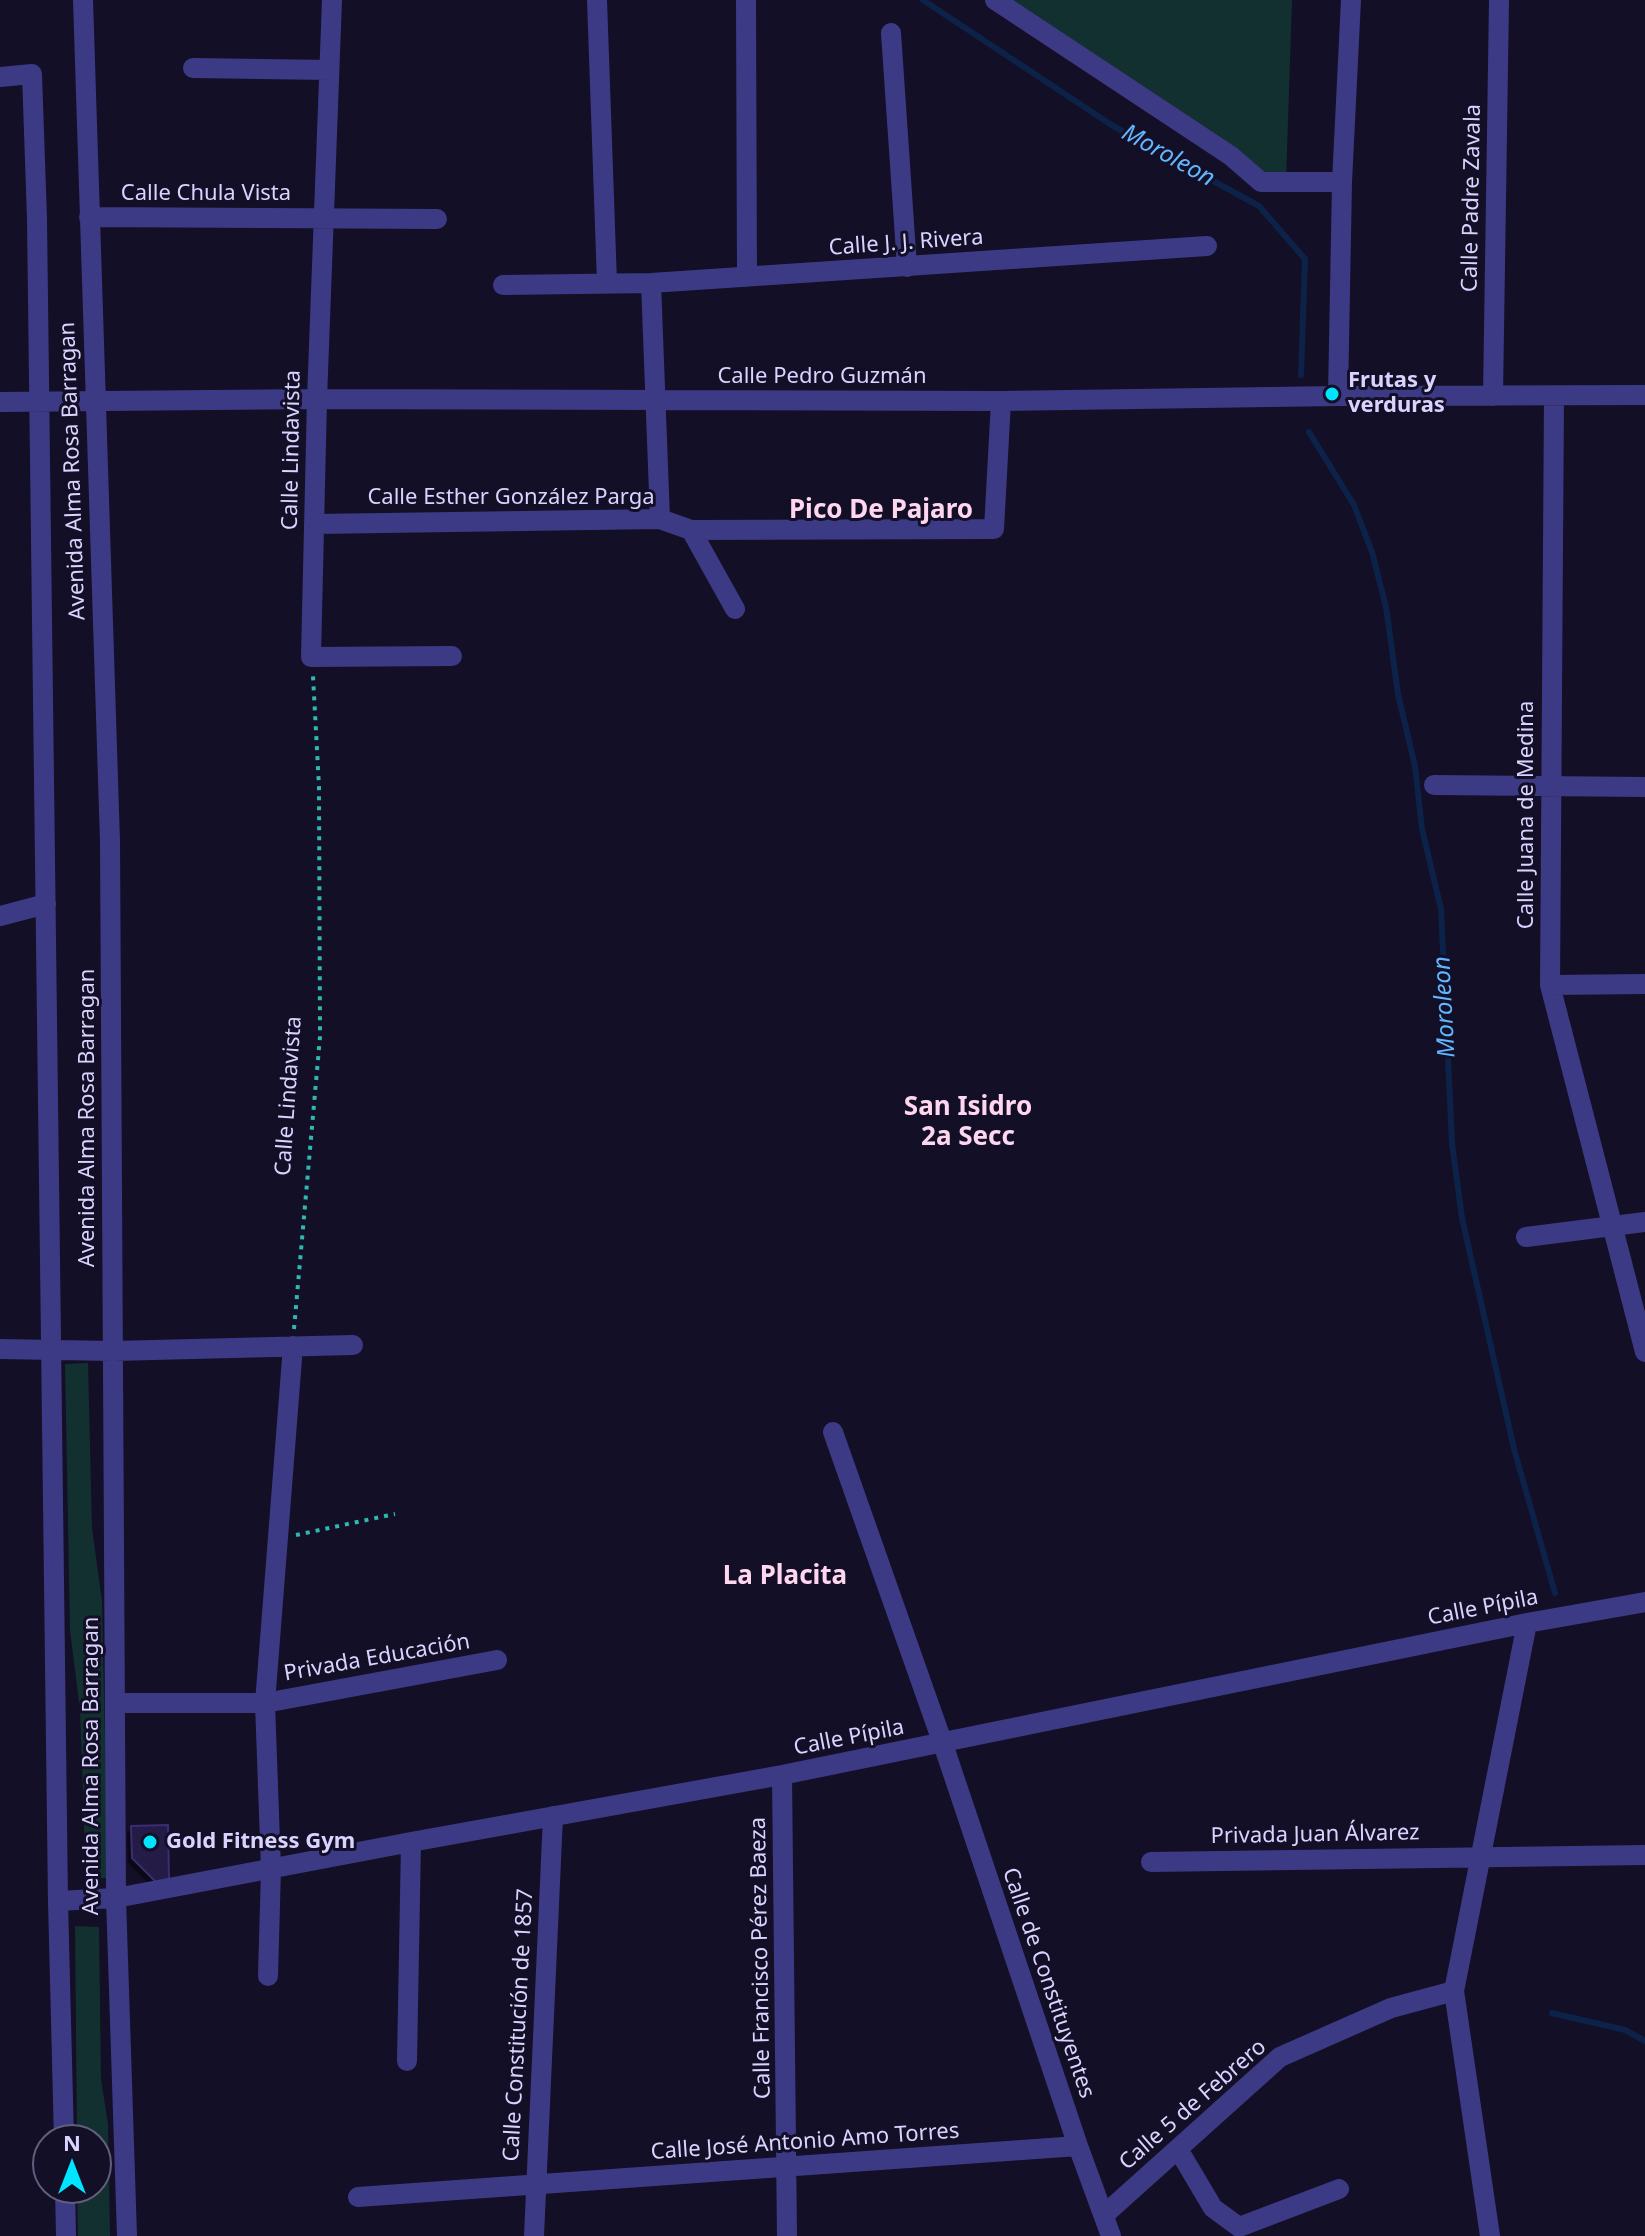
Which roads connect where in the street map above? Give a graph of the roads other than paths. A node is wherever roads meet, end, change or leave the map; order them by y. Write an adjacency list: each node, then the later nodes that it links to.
1 (83, 0): 13 (street, Avenida Alma Rosa Barragan)
2 (332, 0): 10 (street, Calle Lindavista)
3 (597, 0): 19 (street)
4 (746, 0): 18 (street)
5 (995, 0): 12 (street)
6 (1351, 0): 12 (street)
7 (1499, 0): 24 (street, Calle Padre Zavala)
8 (891, 33): 17 (street)
9 (193, 68): 10 (street)
10 (329, 70): 14 (street, Calle Lindavista)
11 (0, 77): 30 (street, Avenida Alma Rosa Barragan)
12 (1342, 182): 23 (street)
13 (89, 217): 14 (street, Calle Chula Vista); 31 (street, Avenida Alma Rosa Barragan)
14 (324, 219): 15 (street, Calle Chula Vista); 26 (street, Calle Lindavista)
15 (437, 219)
16 (1207, 246): 17 (street, Calle J. J. Rivera)
17 (907, 267): 18 (street, Calle J. J. Rivera)
18 (747, 277): 20 (street, Calle J. J. Rivera)
19 (607, 283): 20 (street, Calle J. J. Rivera); 21 (street, Calle J. J. Rivera)
20 (651, 283): 29 (street)
21 (503, 285)
22 (1645, 395): 25 (street, Calle Pedro Guzmán)
23 (1338, 396): 24 (street, Calle Pedro Guzmán); 27 (street, Calle Pedro Guzmán)
24 (1493, 396): 25 (street, Calle Pedro Guzmán)
25 (1554, 397): 38 (street, Calle Juana de Medina)
26 (317, 399): 29 (street, Calle Pedro Guzmán); 31 (street, Calle Pedro Guzmán); 33 (street, Calle Lindavista)
27 (1001, 401): 29 (street, Calle Pedro Guzmán); 34 (street, Calle Esther González Parga)
28 (0, 402): 30 (street, Calle Pedro Guzmán)
29 (654, 402): 32 (street)
30 (40, 403): 31 (street, Calle Pedro Guzmán); 40 (street, Avenida Alma Rosa Barragan)
31 (94, 403): 51 (street, Avenida Alma Rosa Barragan)
32 (660, 519): 33 (street, Calle Esther González Parga); 34 (street, Calle Esther González Parga)
33 (315, 524): 36 (street, Calle Lindavista)
34 (691, 530): 35 (street)
35 (735, 609)
36 (452, 656)
37 (1434, 785): 38 (street)
38 (1551, 786): 39 (street); 43 (street, Calle Juana de Medina)
39 (1645, 787)
40 (46, 904): 41 (street); 50 (street, Avenida Alma Rosa Barragan)
41 (0, 916)
42 (1645, 984): 43 (street)
43 (1550, 985): 45 (street, Calle Juana de Medina)
44 (1645, 1222): 45 (street)
45 (1613, 1226): 46 (street); 52 (street, Calle Juana de Medina)
46 (1526, 1237)
47 (353, 1345): 48 (street)
48 (293, 1346): 51 (street); 58 (street)
49 (0, 1349): 50 (street)
50 (51, 1351): 51 (street); 68 (street, Avenida Alma Rosa Barragan)
51 (113, 1351): 57 (street, Avenida Alma Rosa Barragan)
52 (1645, 1352)
53 (833, 1432): 59 (street, Calle de Constituyentes)
54 (1645, 1602): 55 (street, Calle Pípila)
55 (1527, 1623): 59 (street, Calle Pípila); 64 (street)
56 (497, 1660): 58 (street, Privada Educación)
57 (115, 1703): 58 (street, Privada Educación); 67 (street, Avenida Alma Rosa Barragan)
58 (265, 1703): 66 (street)
59 (943, 1744): 60 (street, Calle Pípila); 73 (street, Calle de Constituyentes)
60 (782, 1775): 61 (street, Calle Pípila); 75 (street, Calle Francisco Pérez Baeza)
61 (553, 1816): 62 (street, Calle Pípila); 76 (street, Calle Constitución de 1857)
62 (411, 1842): 66 (street, Calle Pípila); 71 (street)
63 (1645, 1855): 64 (street, Privada Juan Álvarez)
64 (1480, 1857): 65 (street, Privada Juan Álvarez); 70 (street)
65 (1151, 1862)
66 (271, 1869): 67 (street, Calle Pípila); 69 (street)
67 (116, 1898): 68 (street, Calle Pípila); 82 (street, Avenida Alma Rosa Barragan)
68 (58, 1901): 72 (street, Avenida Alma Rosa Barragan)
69 (268, 1976)
70 (1454, 1991): 74 (street, Calle 5 de Febrero); 86 (street)
71 (407, 2061)
72 (64, 2124)
73 (1078, 2146): 75 (street, Calle José Antonio Amo Torres); 80 (street, Calle de Constituyentes)
74 (1178, 2149): 77 (street); 80 (street, Calle 5 de Febrero)
75 (788, 2168): 76 (street, Calle José Antonio Amo Torres); 84 (street, Calle Francisco Pérez Baeza)
76 (536, 2186): 78 (street, Calle José Antonio Amo Torres); 83 (street, Calle Constitución de 1857)
77 (1339, 2189)
78 (358, 2197)
79 (65, 2204): 81 (street)
80 (1104, 2215): 85 (street, Calle de Constituyentes)
81 (66, 2236)
82 (127, 2236)
83 (534, 2236)
84 (787, 2236)
85 (1111, 2236)
86 (1490, 2236)

